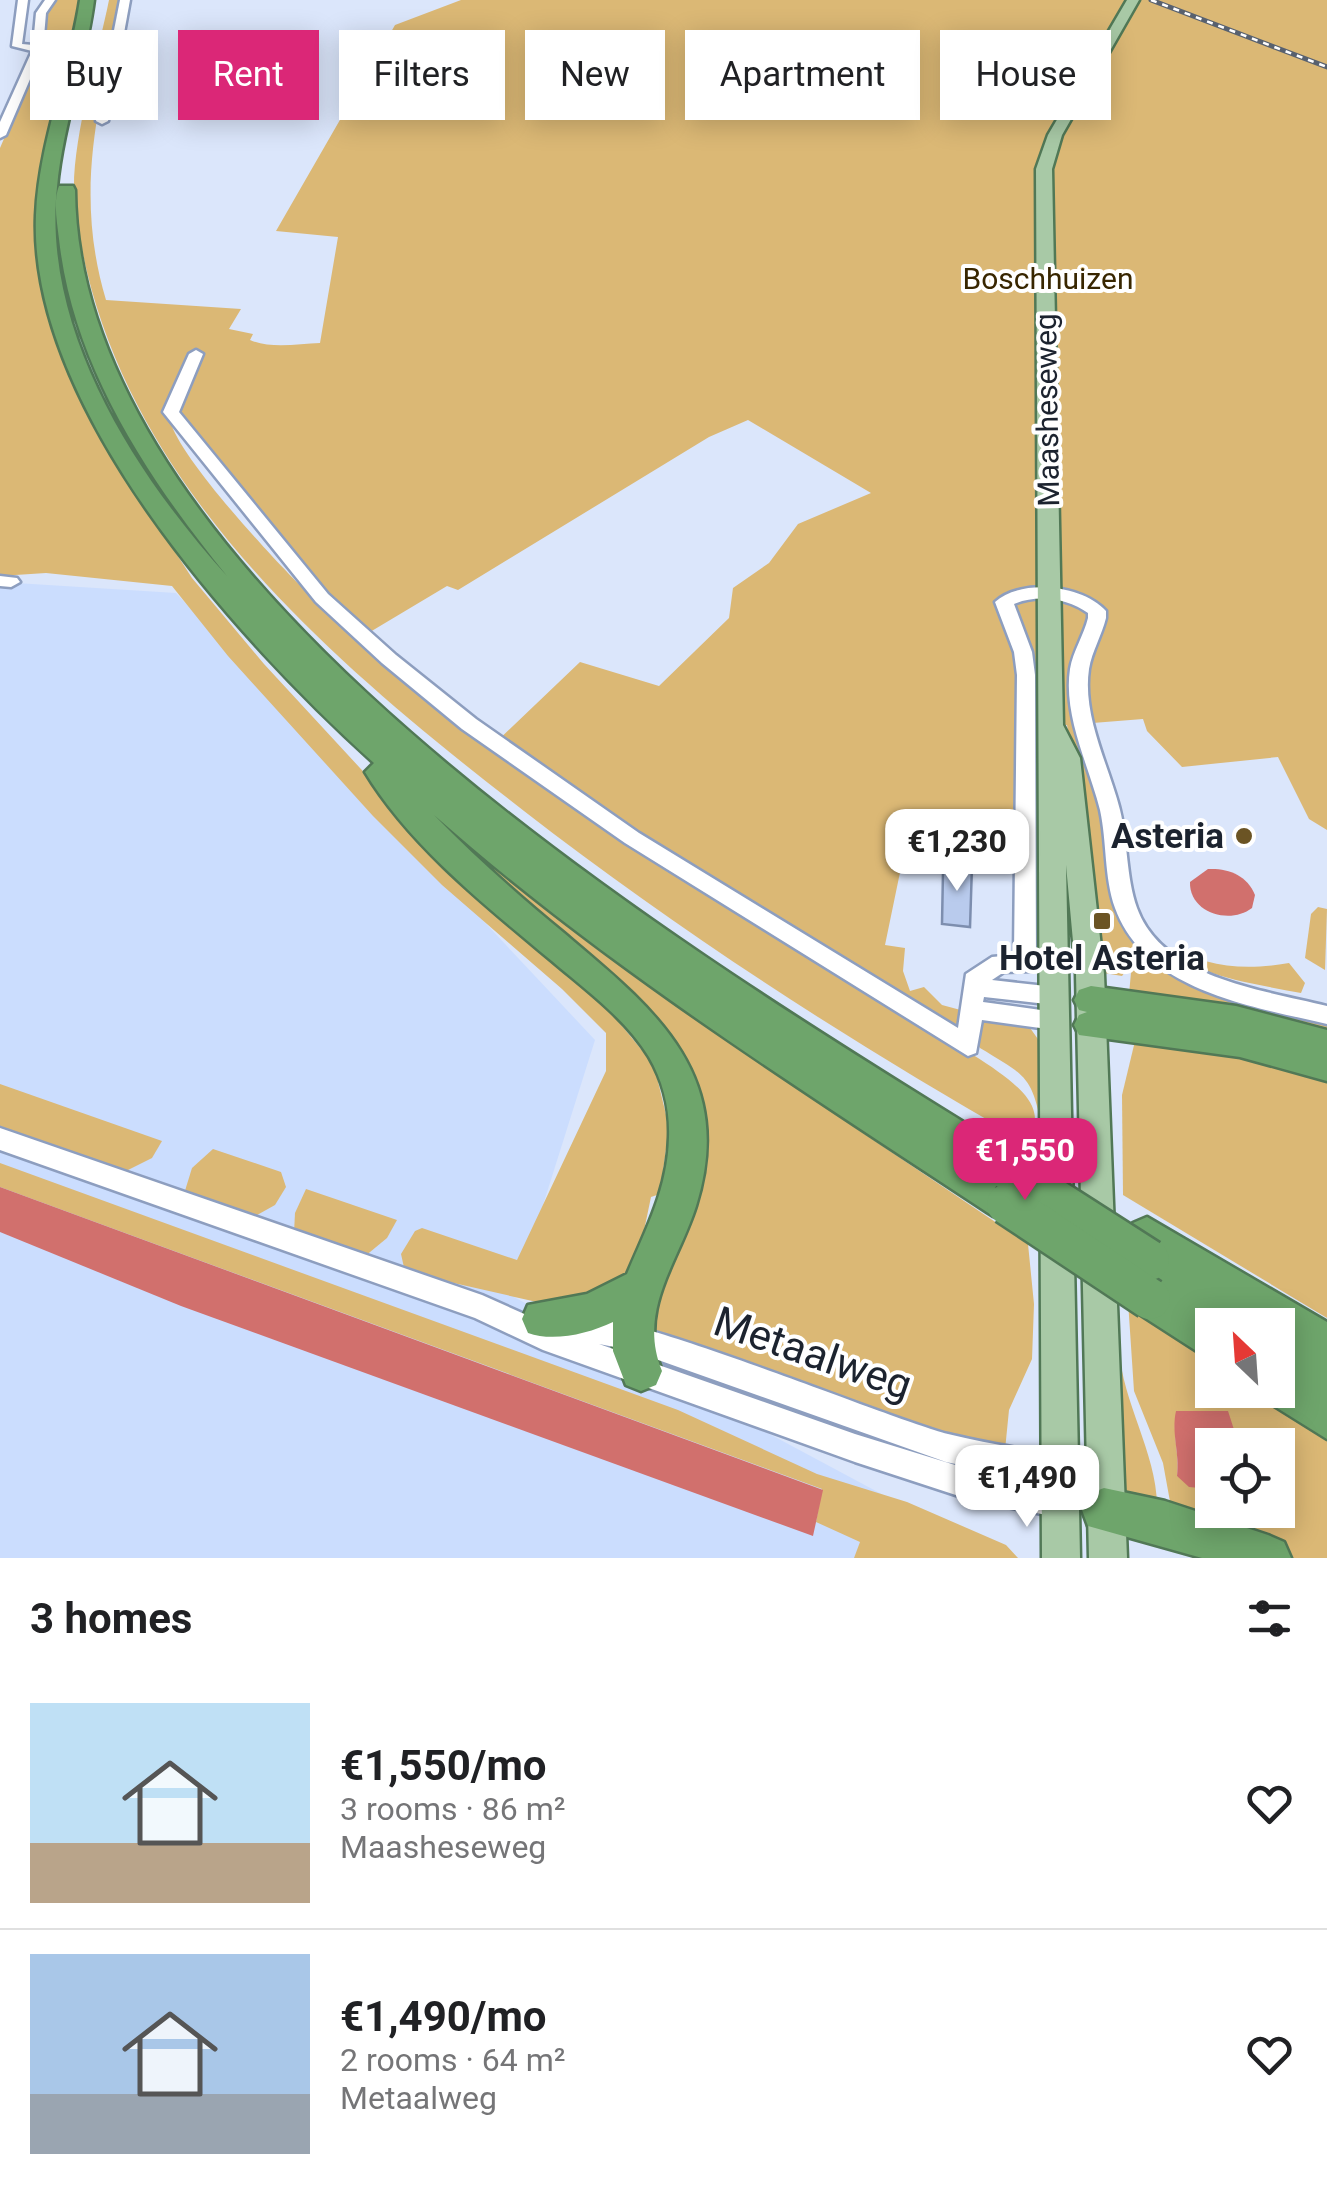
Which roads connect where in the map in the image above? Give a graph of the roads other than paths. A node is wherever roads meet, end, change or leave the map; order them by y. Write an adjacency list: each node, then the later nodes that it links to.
1 (23, 0): 8 (street)
2 (50, 0): 7 (street)
3 (87, 0): 15 (highway)
4 (100, 0): 23 (highway)
5 (124, 0): 10 (street)
6 (1133, 0): 13 (main road, Maasheseweg)
7 (40, 30)
8 (30, 48)
9 (30, 67): 11 (street)
10 (102, 121)
11 (0, 135)
12 (196, 354): 16 (street)
13 (1049, 596): 14 (main road, Maasheseweg); 16 (street); 19 (street)
14 (1053, 723): 17 (main road, Maasheseweg); 18 (main road, Maasheseweg)
15 (347, 724): 23 (highway); 25 (highway)
16 (974, 998): 17 (street)
17 (1055, 1008): 18 (main road); 36 (main road, Maasheseweg)
18 (1091, 1012): 20 (highway); 21 (highway); 36 (main road, Maasheseweg)
19 (1327, 1014)
20 (1327, 1044)
21 (1327, 1066)
22 (0, 1139): 26 (street, Metaalweg)
23 (1007, 1175): 24 (highway, bridge); 24 (highway)
24 (1149, 1265): 27 (highway); 29 (highway); 30 (highway)
25 (644, 1286): 28 (highway); 31 (highway)
26 (482, 1308): 28 (street, Metaalweg); 31 (street, Metaalweg)
27 (1220, 1308)
28 (542, 1319): 31 (street, Metaalweg)
29 (1195, 1320)
30 (1327, 1344)
31 (635, 1354): 36 (street, Metaalweg)
32 (1295, 1356): 33 (highway)
33 (1327, 1378)
34 (1295, 1396): 35 (highway)
35 (1327, 1418)
36 (1075, 1495): 37 (main road, Maasheseweg); 38 (main road, Maasheseweg); 39 (highway)
37 (1061, 1558)
38 (1108, 1558)
39 (1268, 1558)

